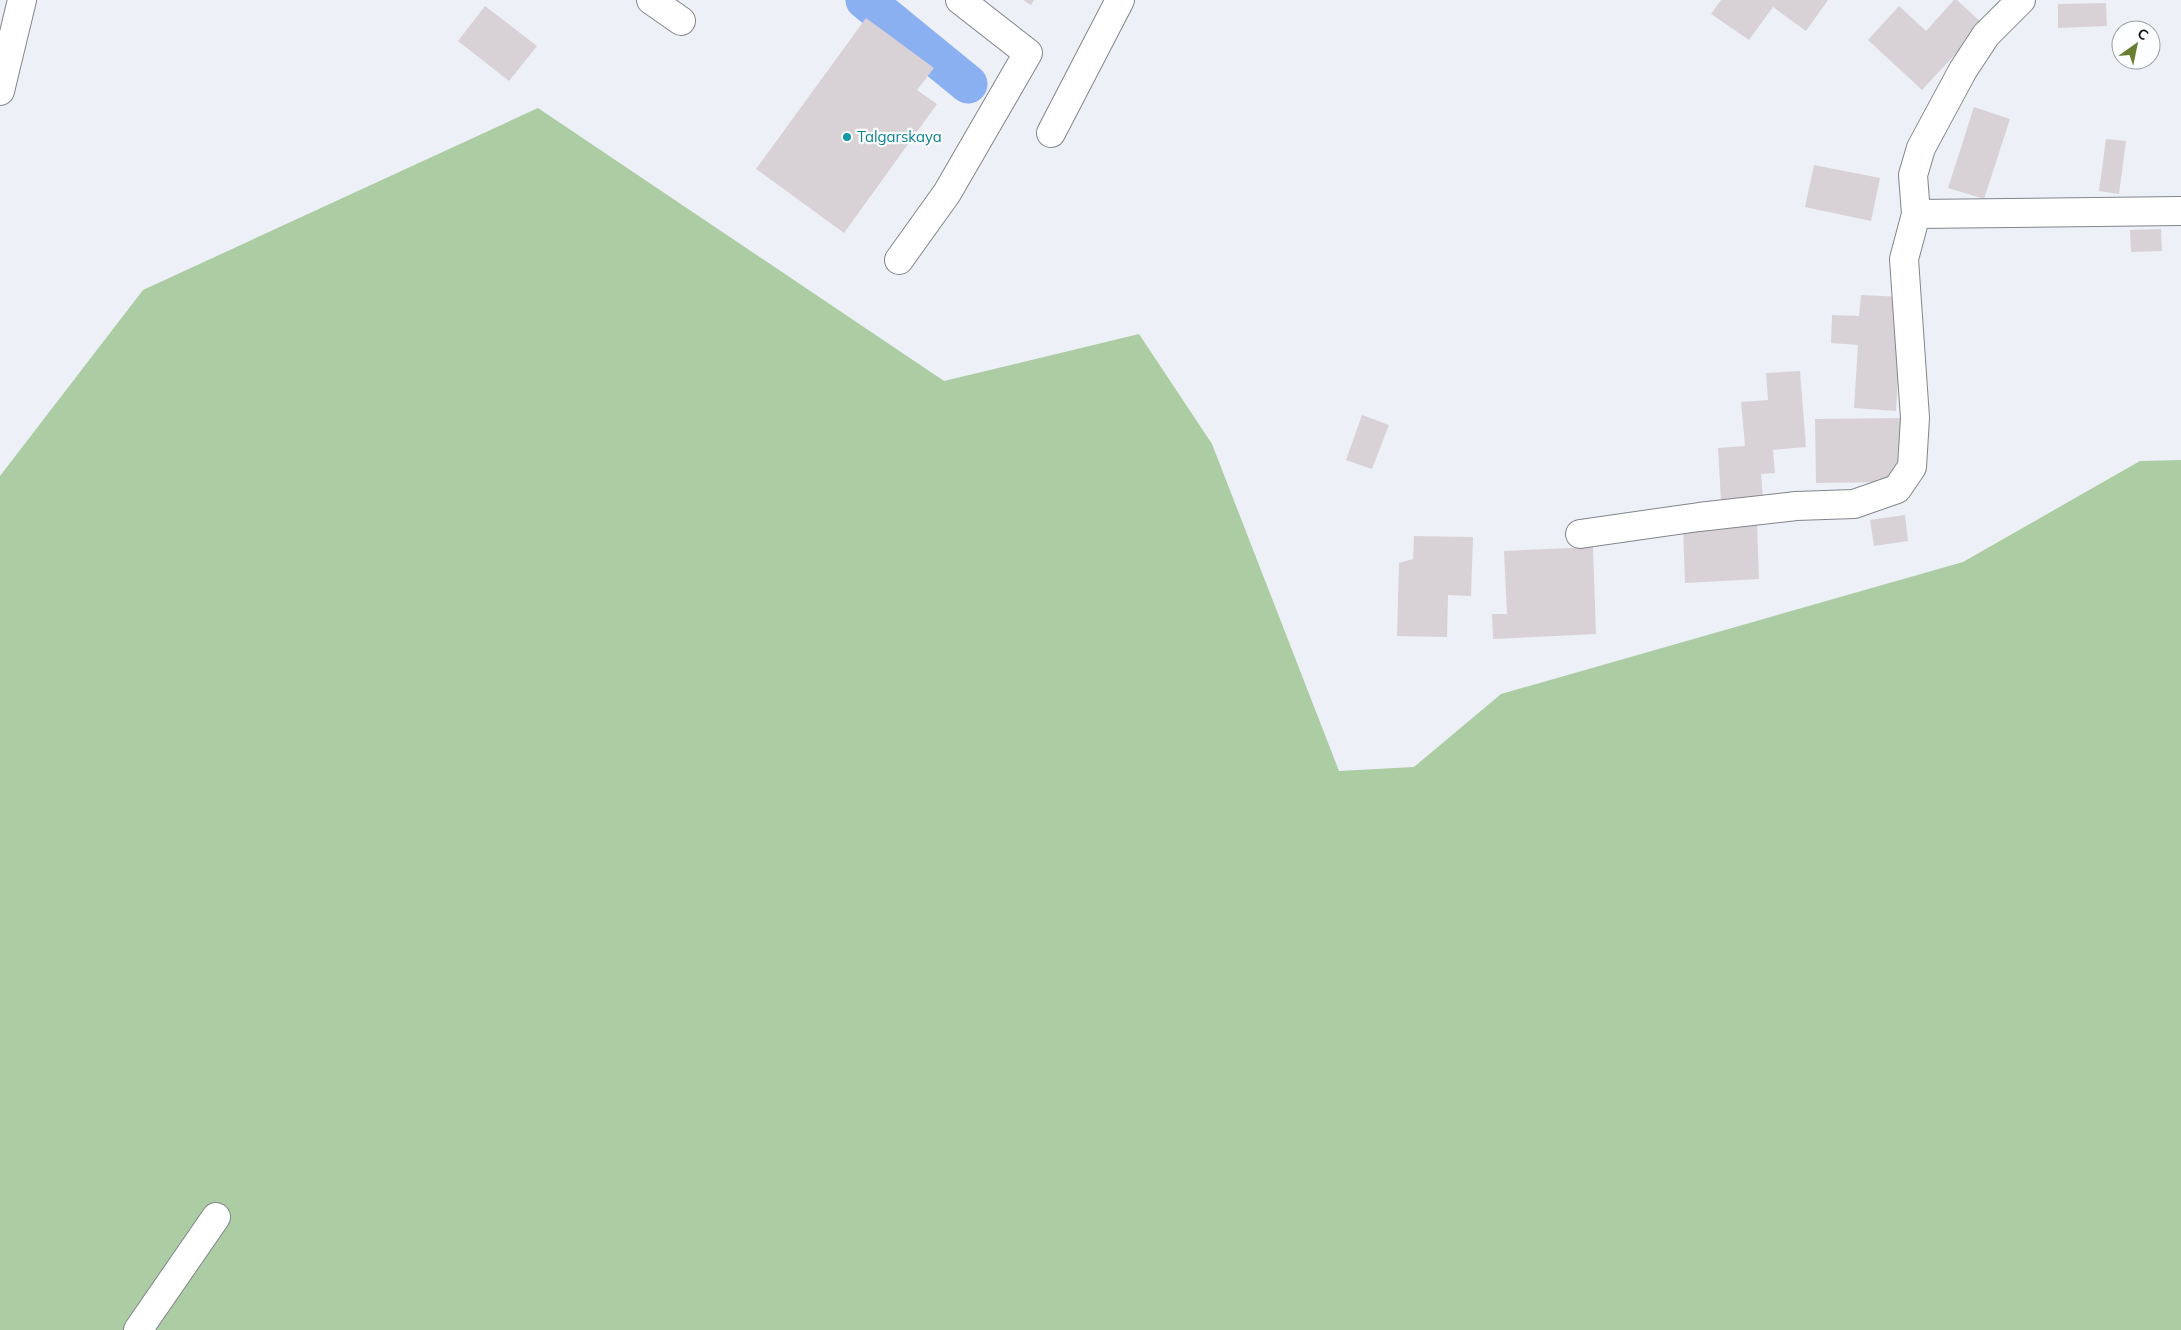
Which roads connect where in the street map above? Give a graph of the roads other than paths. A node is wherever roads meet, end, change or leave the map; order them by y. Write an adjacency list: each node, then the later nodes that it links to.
1 (22, 0): 7 (street)
2 (652, 0): 6 (street)
3 (960, 0): 11 (street)
4 (1120, 0): 8 (street)
5 (2021, 0): 10 (street)
6 (681, 21)
7 (0, 91)
8 (1050, 133)
9 (2181, 211): 10 (street)
10 (1916, 214): 12 (street)
11 (899, 260)
12 (1580, 534)
13 (216, 1217): 14 (street)
14 (138, 1330)

